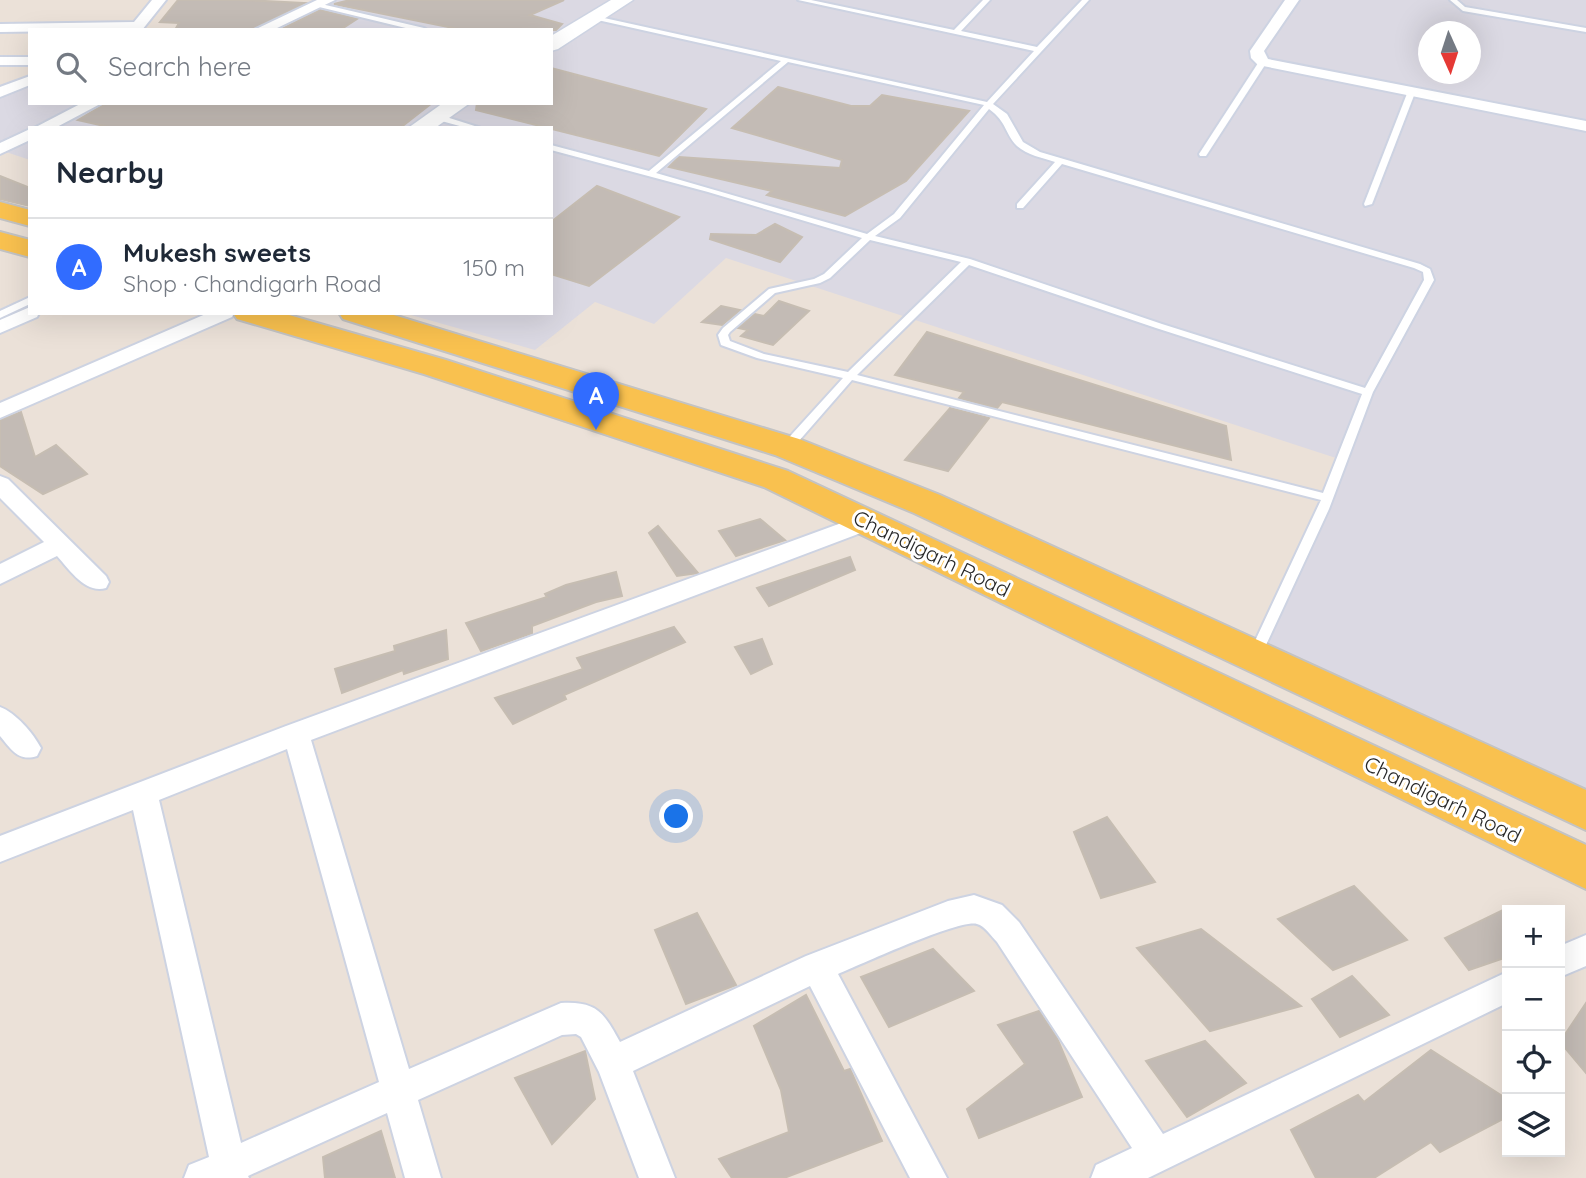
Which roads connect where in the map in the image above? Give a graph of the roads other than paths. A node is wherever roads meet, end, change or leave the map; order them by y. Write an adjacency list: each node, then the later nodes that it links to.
1 (159, 0): 11 (street)
2 (624, 0): 9 (street)
3 (801, 0): 15 (lane)
4 (986, 0): 15 (lane)
5 (1086, 0): 17 (lane)
6 (1292, 0): 21 (street)
7 (1453, 0): 14 (lane)
8 (323, 3): 12 (street); 13 (lane)
9 (595, 18): 16 (street); 18 (lane)
10 (0, 28): 11 (street)
11 (136, 28)
12 (267, 28)
13 (417, 28)
14 (1586, 30)
15 (956, 32): 17 (lane)
16 (553, 45)
17 (1041, 50): 25 (lane)
18 (786, 60): 25 (lane); 38 (lane)
19 (0, 61): 20 (street)
20 (28, 61)
21 (1263, 62): 24 (street); 36 (lane)
22 (28, 81): 23 (street)
23 (0, 92)
24 (1411, 93): 31 (street); 39 (lane)
25 (988, 104): 37 (lane); 43 (lane)
26 (91, 105): 29 (street)
27 (456, 105): 28 (street)
28 (428, 122): 30 (lane)
29 (46, 126)
30 (461, 126)
31 (1586, 126)
32 (0, 127): 33 (street)
33 (26, 135): 35 (street)
34 (553, 148): 38 (lane)
35 (0, 149)
36 (1203, 153)
37 (1061, 160): 40 (lane); 55 (lane)
38 (650, 174): 43 (lane)
39 (1368, 204)
40 (1020, 206)
41 (0, 210): 42 (main road)
42 (28, 217)
43 (868, 237): 46 (lane); 54 (lane)
44 (0, 240): 45 (main road)
45 (28, 248)
46 (967, 261): 54 (lane); 55 (lane)
47 (28, 301): 49 (lane)
48 (28, 314): 53 (street)
49 (0, 315)
50 (220, 315): 56 (street)
51 (255, 315): 60 (main road, Chandigarh Road)
52 (360, 315): 57 (main road, Chandigarh Road)
53 (0, 327)
54 (850, 376): 57 (lane); 59 (lane)
55 (1368, 392): 59 (lane)
56 (0, 411)
57 (787, 447): 64 (main road, Chandigarh Road)
58 (0, 484): 61 (street)
59 (1327, 498): 64 (lane)
60 (866, 522): 66 (street); 71 (main road, Chandigarh Road)
61 (60, 544): 62 (street); 63 (street)
62 (0, 575)
63 (97, 582)
64 (1254, 656): 69 (main road, Chandigarh Road)
65 (0, 718): 67 (street)
66 (296, 734): 68 (street); 77 (street)
67 (27, 748)
68 (142, 793): 70 (street); 79 (street)
69 (1586, 811)
70 (0, 849)
71 (1586, 868)
72 (1586, 950): 73 (street)
73 (1565, 960)
74 (817, 967): 76 (street); 78 (street); 82 (street)
75 (1502, 989): 78 (street)
76 (613, 1063): 77 (street); 81 (street)
77 (397, 1092): 79 (street); 80 (street)
78 (1157, 1155): 83 (street)
79 (220, 1174)
80 (423, 1178)
81 (657, 1178)
82 (929, 1178)
83 (1109, 1178)

